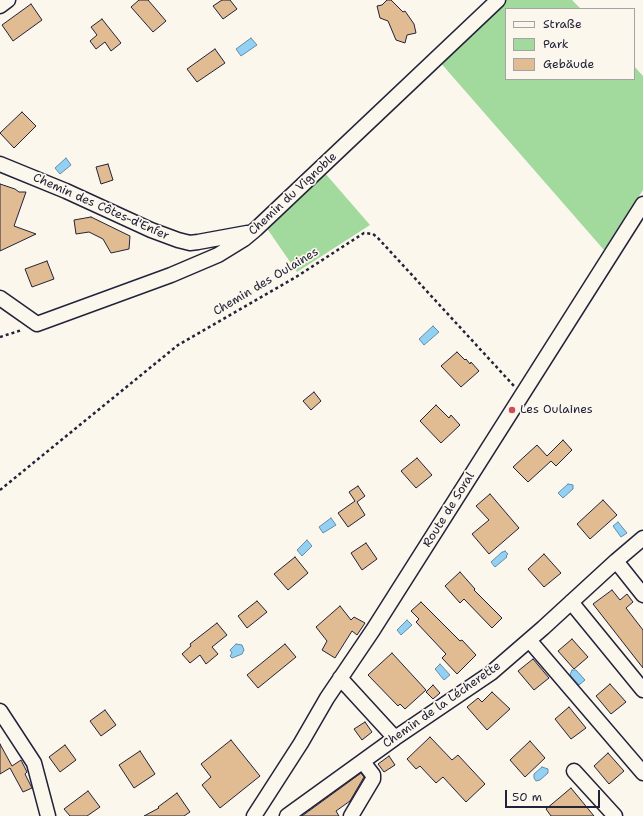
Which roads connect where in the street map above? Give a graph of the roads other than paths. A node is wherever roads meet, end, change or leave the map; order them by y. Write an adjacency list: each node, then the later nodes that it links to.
1 (8, 0): 3 (street)
2 (498, 0): 6 (street, Chemin du Vignoble)
3 (0, 6)
4 (0, 164): 6 (street, Chemin des Côtes-d'Enfer)
5 (643, 204): 13 (street, Route de Soral)
6 (252, 233): 7 (street, Chemin du Vignoble)
7 (0, 298)
8 (643, 538): 9 (street, Chemin de la Lécherette)
9 (616, 561): 10 (street); 11 (street, Chemin de la Lécherette)
10 (643, 595)
11 (571, 602): 12 (street, Chemin de la Lécherette); 14 (street)
12 (529, 640): 16 (street, Chemin de la Lécherette); 19 (street)
13 (340, 678): 16 (street); 21 (street, Route de Soral)
14 (643, 690)
15 (0, 711): 20 (street)
16 (396, 738): 17 (street, Chemin de la Lécherette)
17 (363, 762): 22 (street, Chemin de la Lécherette); 23 (street)
18 (574, 771): 24 (street)
19 (643, 773)
20 (48, 816)
21 (254, 816)
22 (287, 816)
23 (351, 816)
24 (615, 816)

